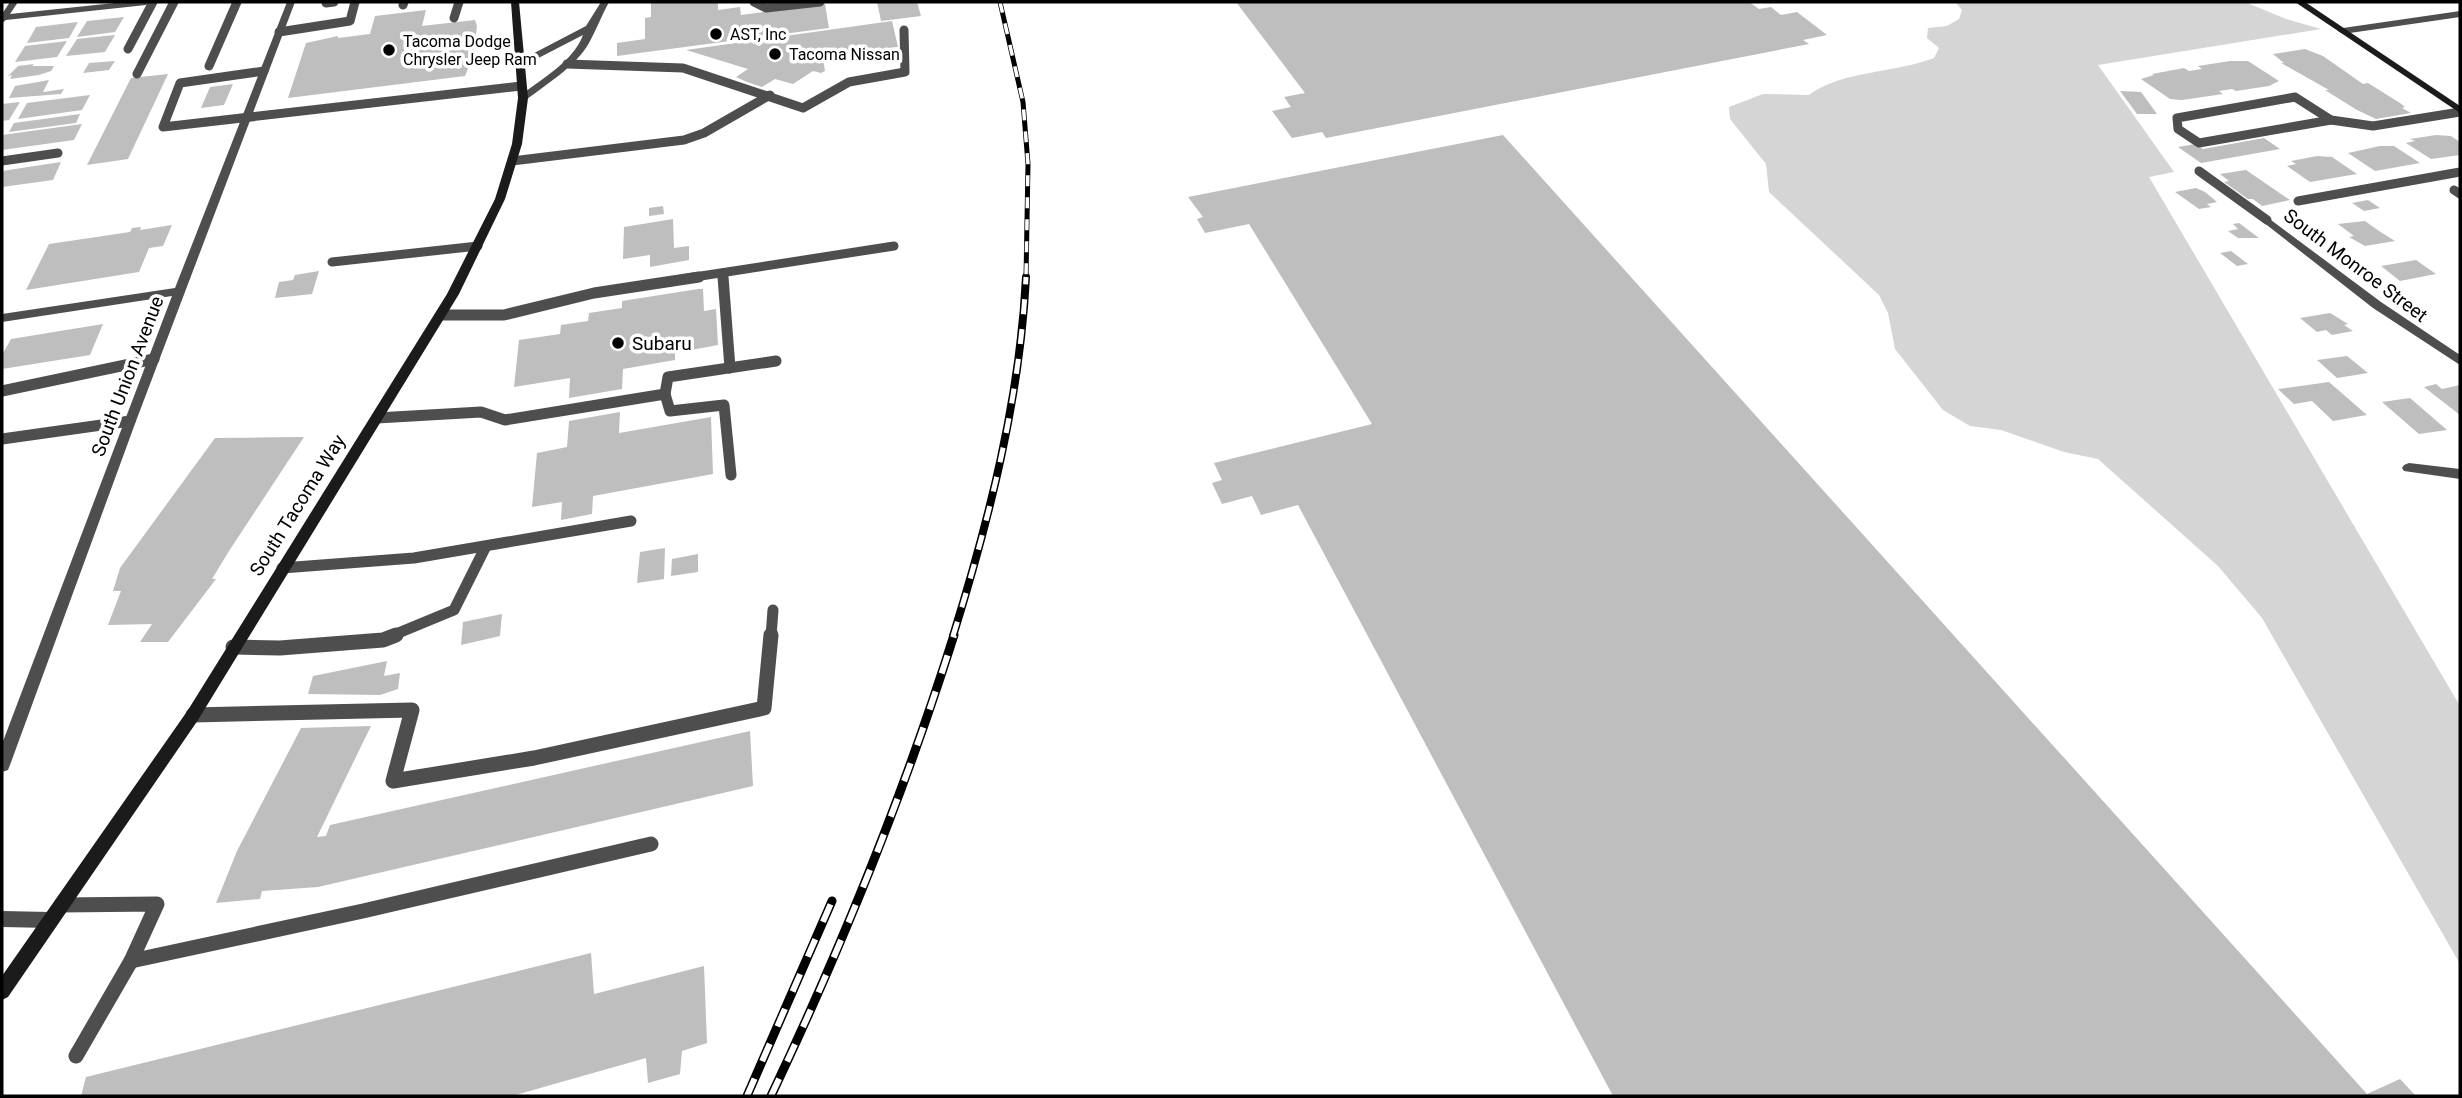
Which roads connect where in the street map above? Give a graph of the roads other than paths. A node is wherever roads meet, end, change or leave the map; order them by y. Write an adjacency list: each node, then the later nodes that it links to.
1 (14, 2): 16 (street)
2 (146, 2): 16 (street)
3 (153, 2): 21 (lane)
4 (174, 2): 26 (lane)
5 (237, 2): 24 (lane)
6 (291, 2): 20 (street, South Union Avenue)
7 (355, 2): 20 (lane)
8 (459, 2): 15 (lane)
9 (516, 2): 22 (main road, South Tacoma Way)
10 (605, 2): 17 (street)
11 (754, 2): 12 (lane)
12 (820, 2)
13 (2299, 2): 19 (main road)
14 (2460, 14): 19 (street)
15 (454, 18)
16 (2, 19)
17 (590, 28): 22 (street); 23 (street)
18 (904, 30): 28 (lane)
19 (2343, 31): 29 (main road)
20 (279, 32): 25 (street, South Union Avenue)
21 (128, 48)
22 (520, 64): 27 (main road, South Tacoma Way)
23 (567, 64): 27 (street); 28 (lane)
24 (209, 66)
25 (264, 71): 30 (street, South Union Avenue); 30 (lane)
26 (137, 74)
27 (522, 92): 30 (lane); 34 (main road, South Tacoma Way)
28 (770, 95): 34 (lane)
29 (2460, 111): 31 (lane)
30 (246, 117): 43 (street, South Union Avenue)
31 (2331, 120): 31 (lane)
32 (58, 153): 33 (lane)
33 (2, 161)
34 (512, 162): 39 (main road, South Tacoma Way)
35 (2199, 171): 38 (lane)
36 (2460, 172): 37 (lane)
37 (2298, 201)
38 (2267, 220): 48 (street, South Monroe Street)
39 (478, 246): 41 (lane); 44 (main road, South Tacoma Way)
40 (894, 246): 42 (lane)
41 (332, 262)
42 (723, 273): 44 (lane); 49 (lane)
43 (180, 291): 45 (street); 46 (street, South Union Avenue)
44 (441, 315): 52 (main road, South Tacoma Way)
45 (2, 318)
46 (154, 359): 50 (lane); 53 (street, South Union Avenue)
47 (776, 361): 49 (lane)
48 (2460, 361)
49 (730, 368): 51 (lane)
50 (2, 391)
51 (665, 394): 52 (lane); 57 (lane)
52 (377, 418): 60 (main road, South Tacoma Way)
53 (130, 421): 54 (lane); 64 (street, South Union Avenue)
54 (2, 439)
55 (2409, 468): 56 (street)
56 (2460, 474)
57 (731, 475)
58 (631, 521): 59 (lane)
59 (485, 548): 60 (lane); 62 (lane)
60 (282, 568): 62 (main road, South Tacoma Way)
61 (773, 610): 63 (lane)
62 (233, 647): 63 (main road, South Tacoma Way)
63 (193, 715): 66 (main road, South Tacoma Way)
64 (2, 765)
65 (651, 844): 69 (lane)
66 (61, 905): 68 (main road, South Tacoma Way); 69 (lane)
67 (2, 919): 68 (street)
68 (50, 920): 70 (main road, South Tacoma Way)
69 (131, 961): 71 (lane)
70 (2, 991)
71 (76, 1056)

